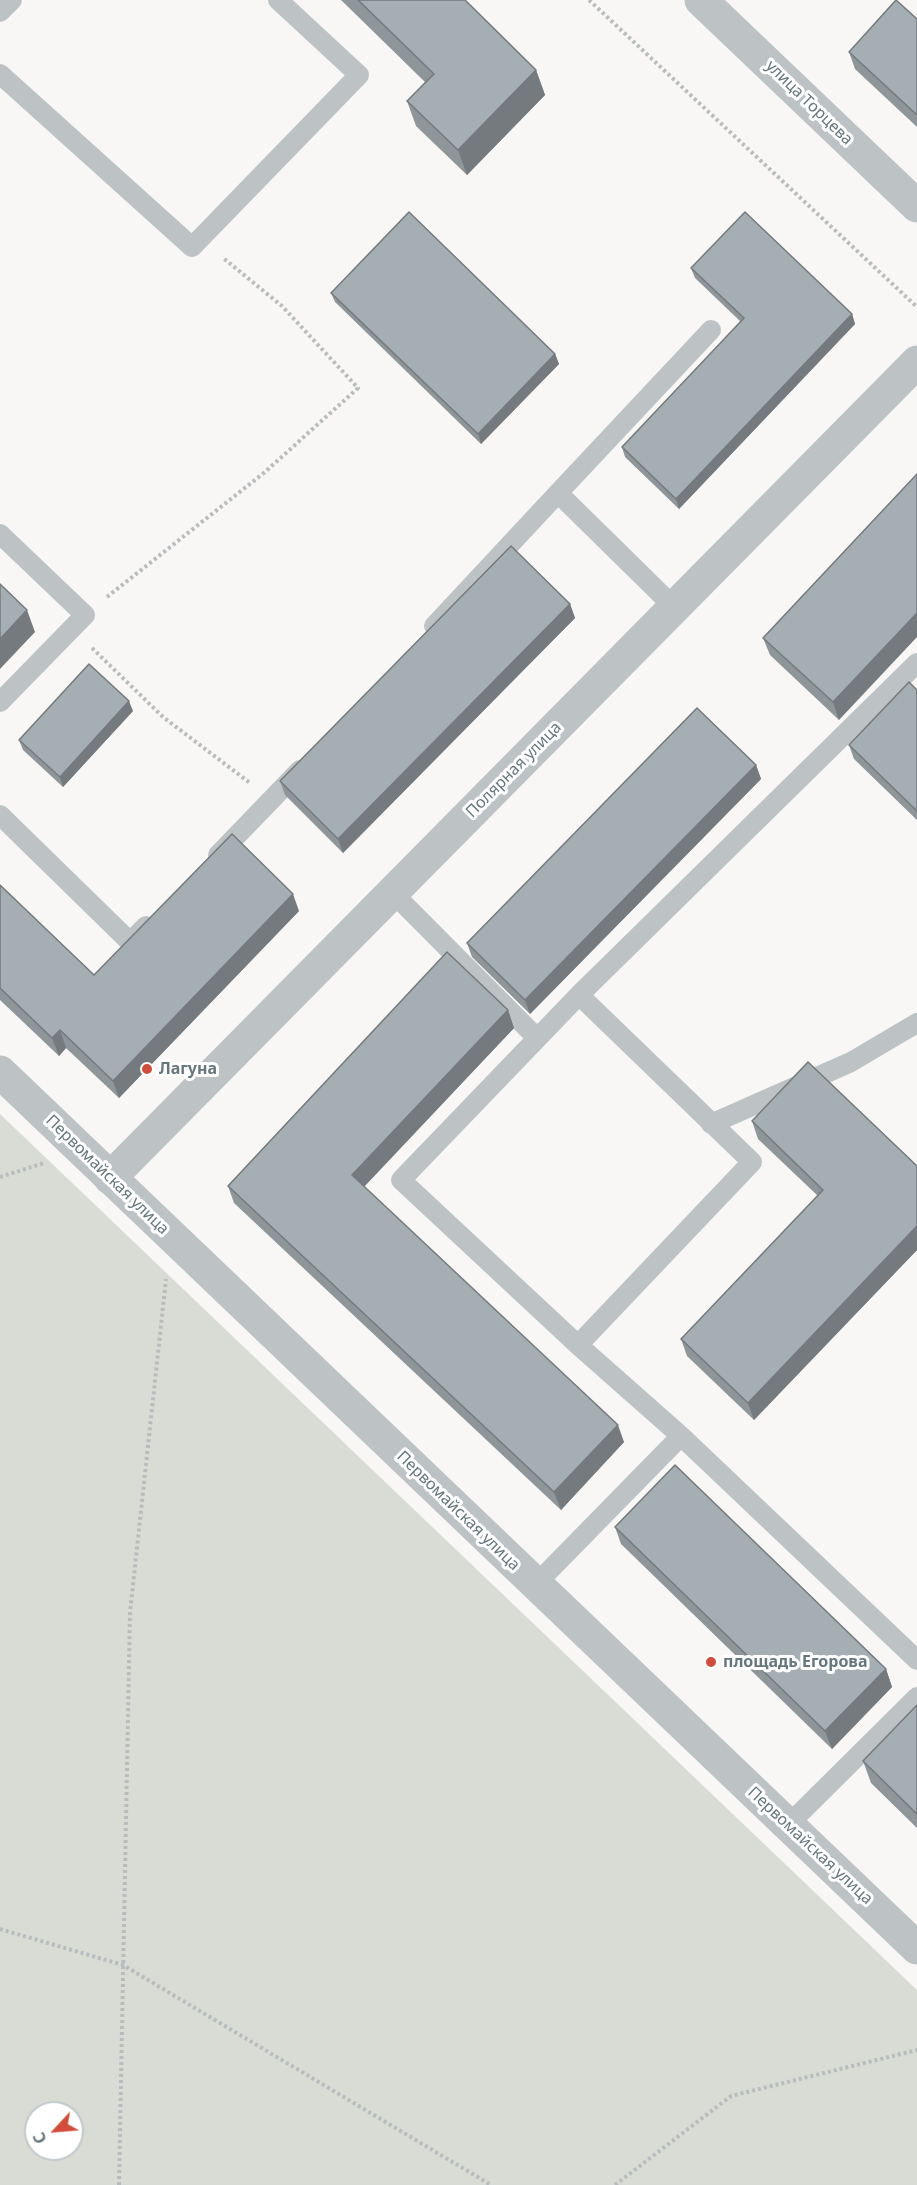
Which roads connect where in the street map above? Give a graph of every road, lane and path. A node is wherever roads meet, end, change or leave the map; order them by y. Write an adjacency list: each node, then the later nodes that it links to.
1 (12, 0): 5 (lane)
2 (278, 0): 8 (lane)
3 (589, 0): 9 (path)
4 (701, 0): 7 (street, улица Торцева)
5 (0, 12)
6 (0, 74): 8 (lane)
7 (917, 206)
8 (200, 239): 15 (path)
9 (917, 307)
10 (711, 330): 12 (lane)
11 (917, 362): 14 (street, Полярная улица)
12 (558, 493): 14 (lane); 16 (lane)
13 (0, 534): 15 (lane)
14 (674, 608): 23 (street, Полярная улица)
15 (79, 621): 18 (lane); 20 (path)
16 (423, 638)
17 (917, 663): 25 (lane)
18 (0, 702)
19 (311, 758): 20 (lane)
20 (272, 800): 22 (lane)
21 (0, 815): 24 (lane)
22 (205, 867)
23 (393, 892): 27 (lane); 32 (street, Полярная улица)
24 (163, 909)
25 (579, 995): 27 (lane); 29 (lane)
26 (917, 1023): 29 (lane)
27 (537, 1038): 34 (lane)
28 (0, 1072): 32 (street, Первомайская улица)
29 (711, 1124): 34 (lane)
30 (55, 1160): 31 (path)
31 (0, 1178)
32 (110, 1178): 36 (street, Первомайская улица)
33 (166, 1277): 42 (path)
34 (578, 1345): 35 (lane)
35 (681, 1436): 36 (lane); 37 (lane)
36 (535, 1585): 39 (street, Первомайская улица)
37 (917, 1660)
38 (917, 1697): 39 (lane)
39 (788, 1826): 41 (street, Первомайская улица)
40 (0, 1929): 42 (path)
41 (917, 1948)
42 (123, 1965): 44 (path); 45 (path)
43 (917, 2050): 46 (path)
44 (119, 2185)
45 (491, 2185)
46 (615, 2185)

